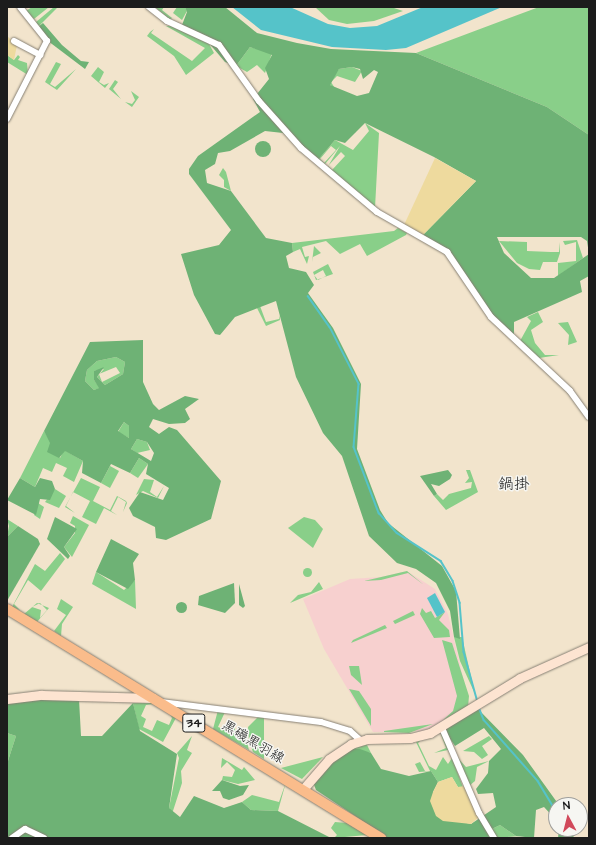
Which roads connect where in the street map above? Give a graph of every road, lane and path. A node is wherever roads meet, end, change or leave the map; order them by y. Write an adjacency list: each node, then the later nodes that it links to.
1 (20, 7): 4 (street)
2 (149, 7): 6 (street)
3 (14, 41): 4 (street)
4 (40, 55): 5 (street)
5 (7, 119)
6 (589, 417)
7 (7, 609): 10 (main road, 黒磯黒羽線 / 34)
8 (589, 647): 11 (street)
9 (7, 699): 10 (street)
10 (156, 700): 12 (street); 13 (main road, 黒磯黒羽線 / 34)
11 (442, 728): 12 (street); 17 (street)
12 (361, 740): 13 (street)
13 (304, 788): 16 (main road, 黒磯黒羽線 / 34)
14 (12, 838): 15 (street)
15 (44, 838)
16 (381, 838)
17 (494, 838)

